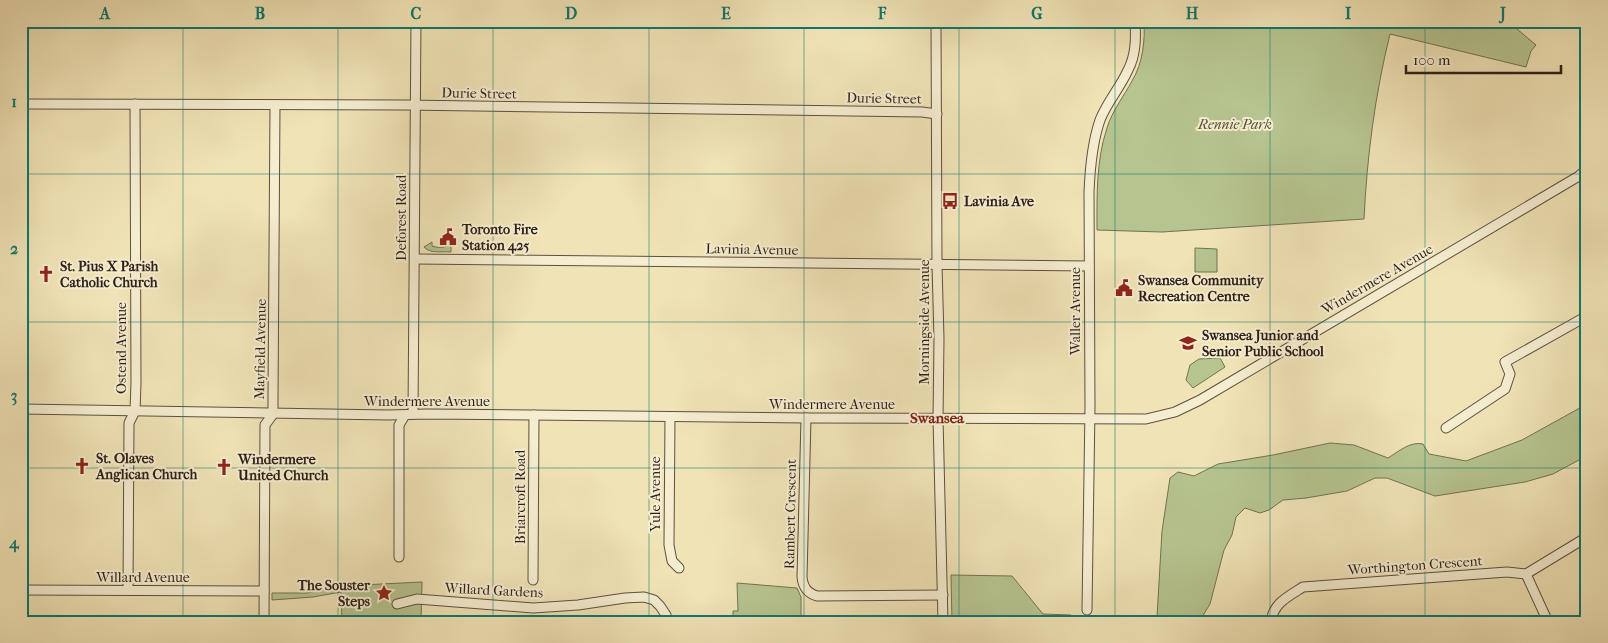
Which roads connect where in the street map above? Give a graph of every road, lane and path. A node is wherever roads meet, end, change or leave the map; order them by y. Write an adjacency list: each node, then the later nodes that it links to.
1 (416, 21): 7 (street, Deforest Road)
2 (936, 21): 8 (street, Morningside Avenue)
3 (1135, 21): 13 (street, Waller Avenue)
4 (21, 104): 5 (street, Durie Street)
5 (135, 104): 6 (street, Durie Street); 16 (street, Ostend Avenue)
6 (275, 105): 7 (street, Durie Street); 17 (street, Mayfield Avenue)
7 (416, 106): 8 (street, Durie Street); 11 (street, Deforest Road)
8 (937, 114): 12 (street, Morningside Avenue)
9 (1587, 169): 10 (street, Windermere Avenue)
10 (1583, 177): 23 (street, Windermere Avenue)
11 (414, 259): 12 (street, Lavinia Avenue); 18 (street, Deforest Road)
12 (937, 264): 13 (street, Lavinia Avenue); 22 (street, Morningside Avenue)
13 (1089, 266): 23 (street, Waller Avenue)
14 (1587, 316): 24 (street)
15 (21, 409): 16 (street, Windermere Avenue)
16 (135, 411): 17 (street, Windermere Avenue); 31 (street, Ostend Avenue)
17 (273, 414): 18 (street, Windermere Avenue); 32 (street, Mayfield Avenue)
18 (409, 415): 19 (street, Windermere Avenue); 26 (street, Deforest Road)
19 (534, 415): 20 (street, Windermere Avenue); 29 (street, Briarcroft Road)
20 (670, 417): 21 (street, Windermere Avenue); 27 (street, Yule Avenue)
21 (806, 418): 22 (street, Windermere Avenue); 33 (street, Rambert Crescent)
22 (938, 418): 23 (street, Windermere Avenue); 33 (street, Morningside Avenue)
23 (1089, 419): 35 (street, Waller Avenue)
24 (1446, 428)
25 (1587, 537): 28 (street)
26 (399, 557)
27 (679, 568)
28 (1526, 574): 39 (street, Worthington Crescent); 40 (street)
29 (533, 580)
30 (21, 590): 31 (street, Willard Avenue)
31 (128, 590): 32 (street, Willard Avenue)
32 (264, 592): 36 (street, Mayfield Avenue)
33 (943, 595): 38 (street, Morningside Avenue)
34 (396, 604): 37 (street, Willard Gardens)
35 (1087, 610)
36 (264, 622)
37 (667, 622)
38 (943, 622)
39 (1271, 622)
40 (1548, 622)

